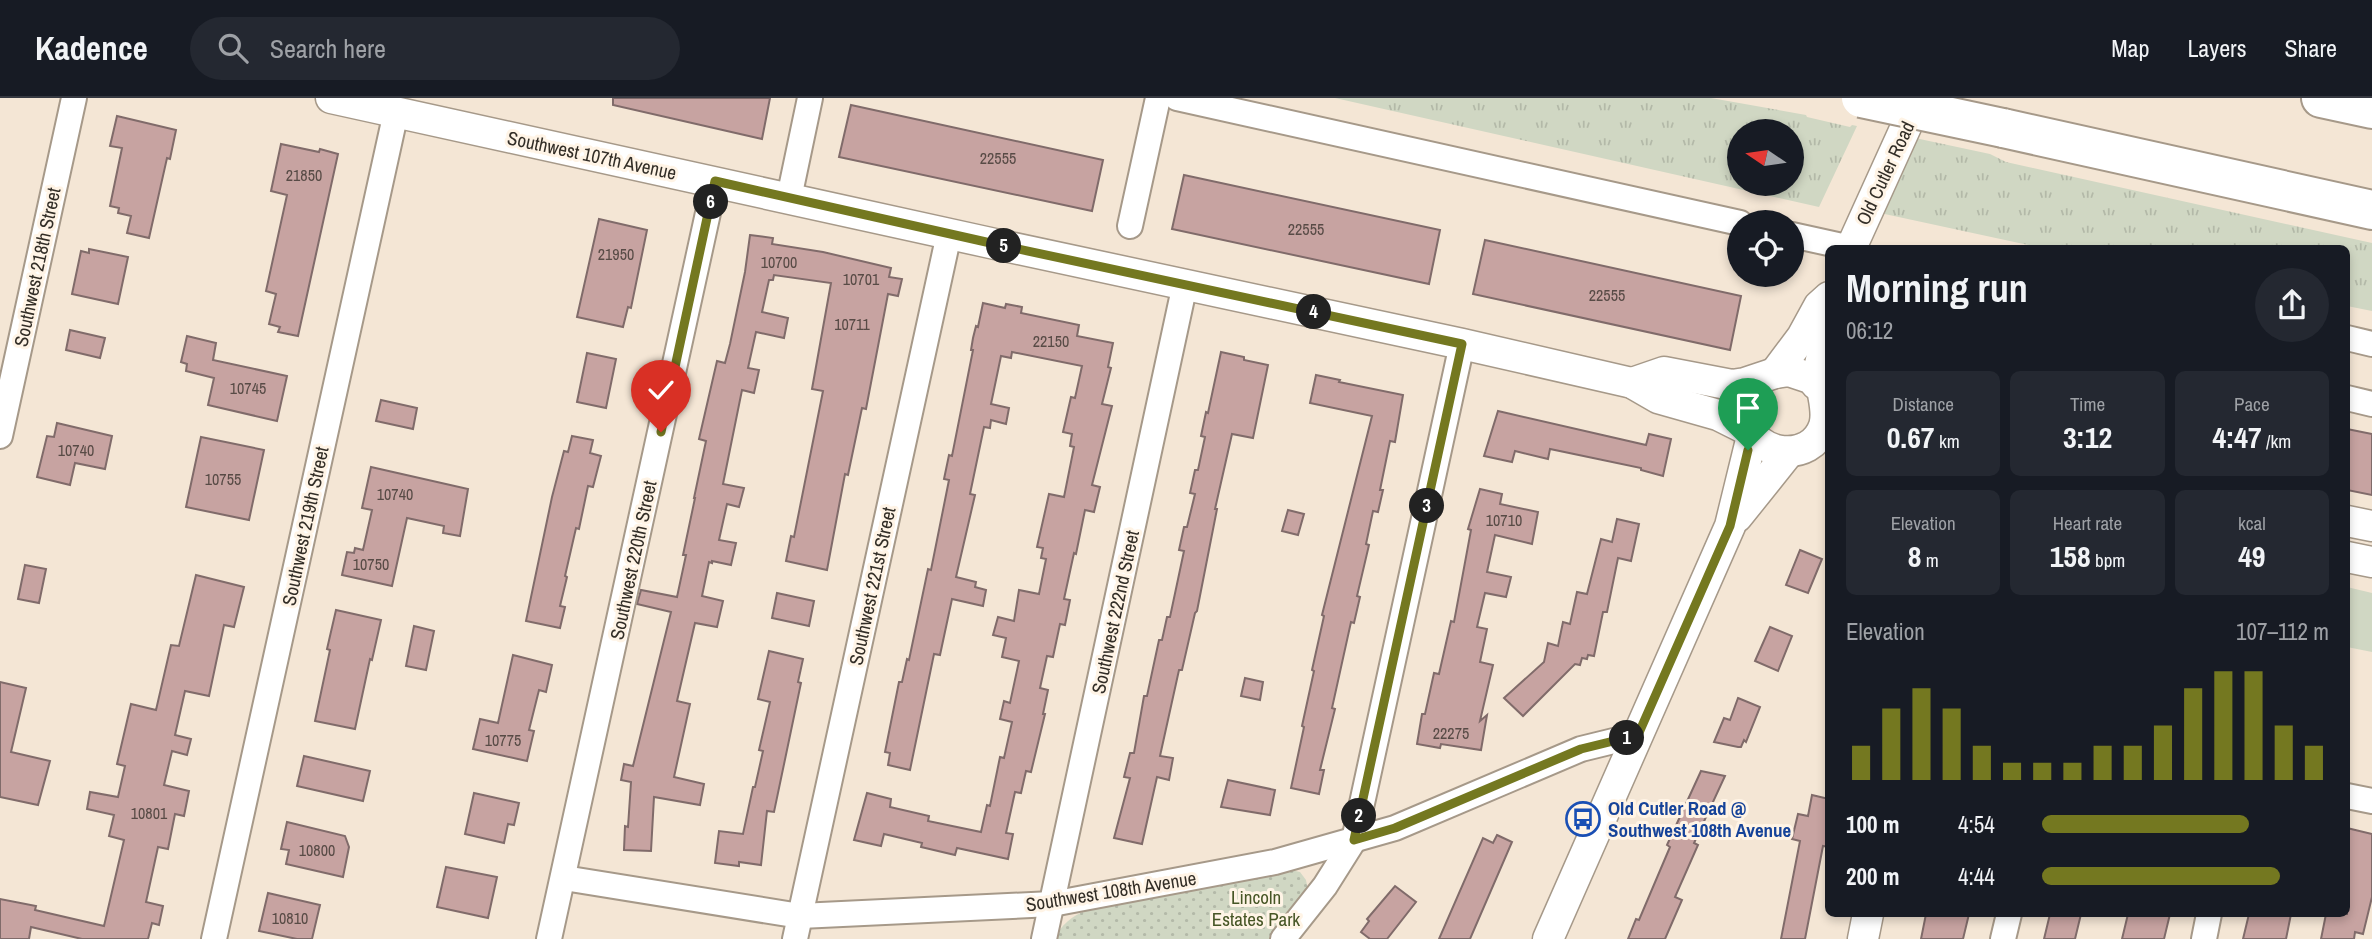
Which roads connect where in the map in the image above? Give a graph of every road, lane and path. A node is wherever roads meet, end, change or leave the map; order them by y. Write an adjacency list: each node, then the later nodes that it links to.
1 (74, 98): 32 (street, Southwest 218th Street)
2 (331, 98): 10 (street, Southwest 107th Avenue)
3 (810, 98): 12 (street)
4 (1158, 98): 15 (street)
5 (1177, 98): 14 (street)
6 (1861, 98): 13 (highway, bridge)
7 (1919, 98): 19 (street, Old Cutler Road)
8 (2321, 98): 9 (highway)
9 (2372, 109)
10 (396, 112): 11 (street, Southwest 107th Avenue); 49 (street, Southwest 219th Street)
11 (715, 181): 12 (street, Southwest 107th Avenue); 43 (street, Southwest 220th Street)
12 (789, 198): 16 (street, Southwest 107th Avenue)
13 (2372, 210)
14 (1727, 220)
15 (1130, 226)
16 (949, 234): 20 (street, Southwest 107th Avenue); 48 (street, Southwest 221st Street)
17 (1804, 238): 18 (street)
18 (1837, 245)
19 (1852, 245)
20 (1185, 284): 23 (street, Southwest 107th Avenue); 44 (street, Southwest 222nd Street)
21 (1825, 301): 26 (street)
22 (2350, 339): 24 (street)
23 (1462, 344): 27 (street, Southwest 107th Avenue); 42 (street)
24 (2372, 344)
25 (1825, 360): 28 (street)
26 (1766, 376): 27 (street); 28 (street); 31 (street)
27 (1632, 383): 31 (street, Southwest 107th Avenue)
28 (1822, 389): 33 (street)
29 (2350, 399): 30 (street)
30 (2372, 404)
31 (1750, 433): 33 (street); 35 (street)
32 (0, 436)
33 (1810, 447): 35 (street)
34 (2350, 522): 36 (street)
35 (1730, 526): 39 (street)
36 (2372, 526)
37 (2350, 558): 38 (street)
38 (2372, 562)
39 (1638, 735): 42 (street, Southwest 108th Avenue); 53 (street)
40 (2350, 797): 41 (street)
41 (2372, 802)
42 (1354, 840): 44 (street, Southwest 108th Avenue); 52 (street)
43 (564, 878): 48 (street, Southwest 108th Avenue); 50 (street, Southwest 220th Street)
44 (1052, 904): 48 (street, Southwest 108th Avenue); 51 (street, Southwest 222nd Street)
45 (1867, 917): 54 (street)
46 (2008, 917): 55 (street)
47 (2208, 917): 56 (street)
48 (797, 927)
49 (214, 939)
50 (549, 939)
51 (1044, 939)
52 (1283, 939)
53 (1548, 939)
54 (1863, 939)
55 (2003, 939)
56 (2204, 939)

